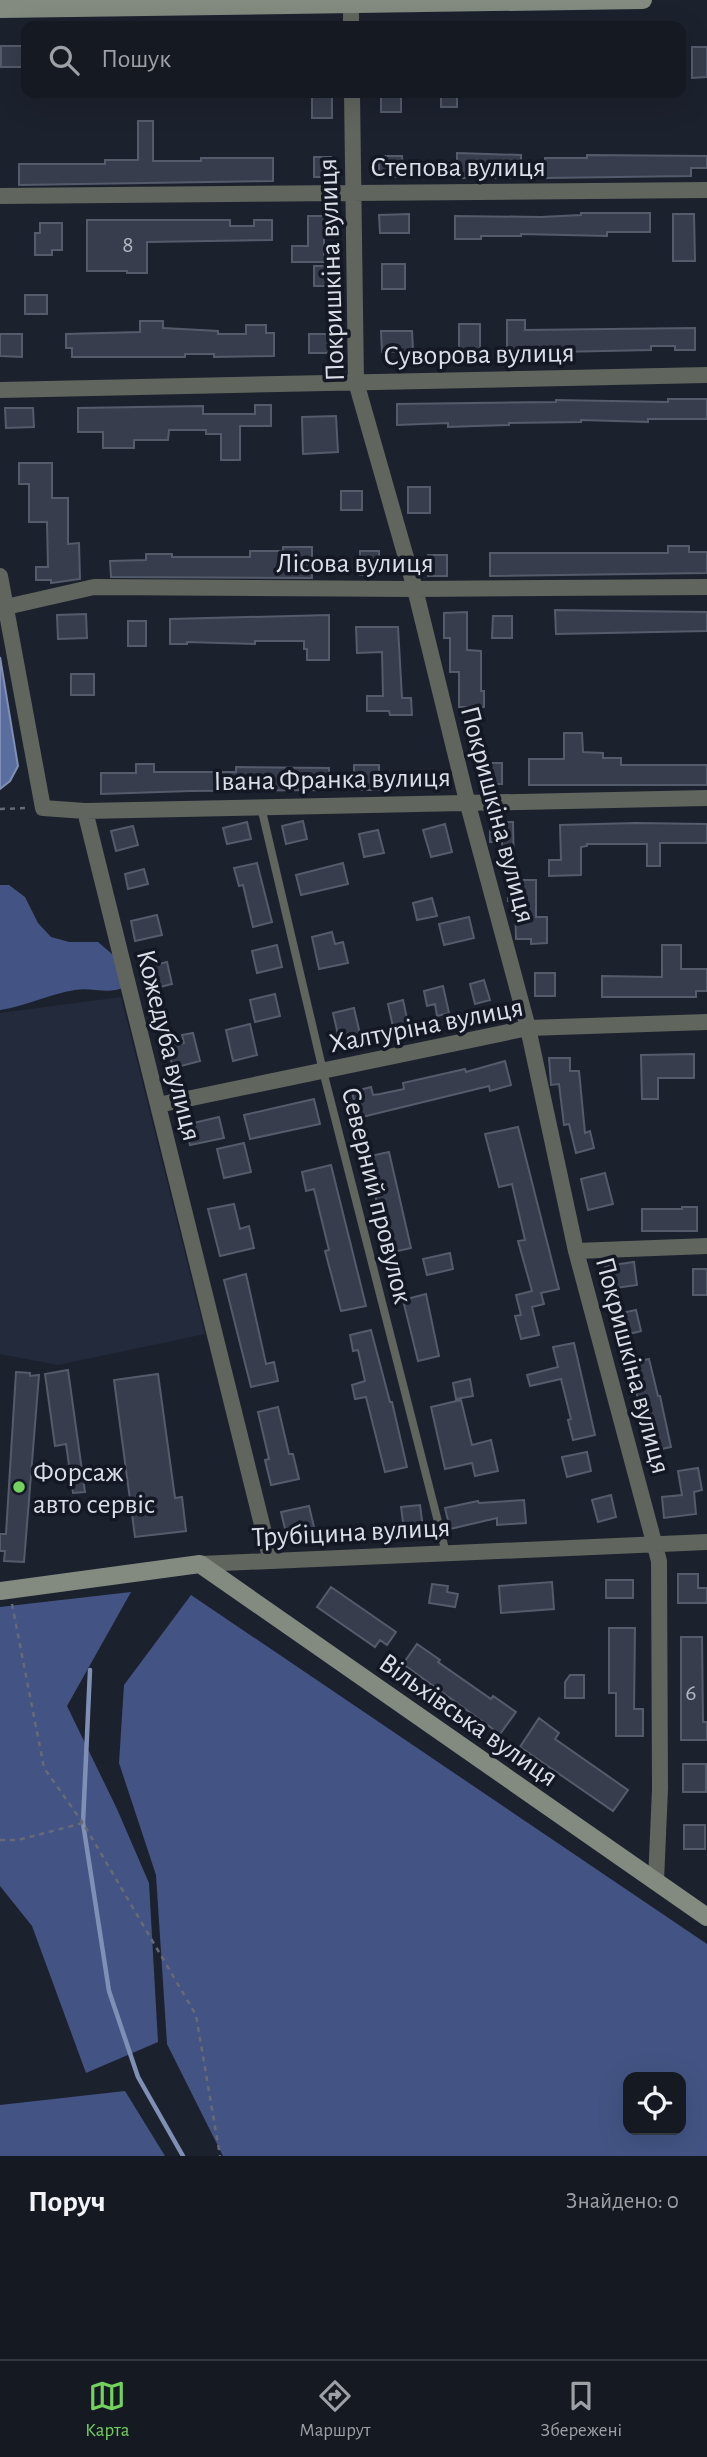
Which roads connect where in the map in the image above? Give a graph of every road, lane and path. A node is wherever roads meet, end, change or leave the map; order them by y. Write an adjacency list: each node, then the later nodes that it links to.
1 (643, 0): 2 (street)
2 (351, 4): 3 (street); 4 (street)
3 (0, 9)
4 (351, 21)
5 (352, 98): 7 (street, Покришкіна вулиця)
6 (707, 190): 7 (street, Степова вулиця)
7 (352, 192): 8 (street, Степова вулиця); 10 (street, Покришкіна вулиця)
8 (0, 196)
9 (707, 375): 10 (street, Суворова вулиця)
10 (356, 382): 11 (street, Суворова вулиця); 14 (street, Покришкіна вулиця)
11 (0, 390)
12 (0, 576): 15 (street)
13 (707, 587): 14 (street, Лісова вулиця)
14 (415, 589): 15 (street, Лісова вулиця); 17 (street, Покришкіна вулиця)
15 (6, 607): 19 (street)
16 (707, 797): 17 (street, Івана Франка вулиця)
17 (467, 801): 18 (street, Івана Франка вулиця); 23 (street, Покришкіна вулиця)
18 (261, 807): 21 (street, Івана Франка вулиця); 24 (lane, Северний провулок)
19 (43, 808): 20 (path); 21 (street)
20 (0, 809)
21 (85, 811): 25 (street, Кожедуба вулиця)
22 (707, 1022): 23 (street, Халтуріна вулиця)
23 (528, 1028): 24 (street, Халтуріна вулиця); 27 (street, Покришкіна вулиця)
24 (323, 1071): 25 (street, Халтуріна вулиця); 30 (lane, Северний провулок)
25 (158, 1105): 31 (street, Кожедуба вулиця)
26 (707, 1246): 27 (street)
27 (576, 1251): 28 (street, Покришкіна вулиця)
28 (654, 1542): 29 (street, Трубіцина вулиця); 30 (street, Трубіцина вулиця); 36 (street, Покришкіна вулиця)
29 (707, 1542)
30 (446, 1553): 31 (street, Трубіцина вулиця)
31 (271, 1561): 32 (street, Трубіцина вулиця)
32 (200, 1564): 33 (street, Трубіцина вулиця); 36 (street, Вільхівська вулиця)
33 (5, 1590): 34 (path)
34 (83, 1824): 35 (path); 38 (path)
35 (0, 1840)
36 (656, 1881): 37 (street, Вільхівська вулиця)
37 (707, 1917)
38 (220, 2156)

